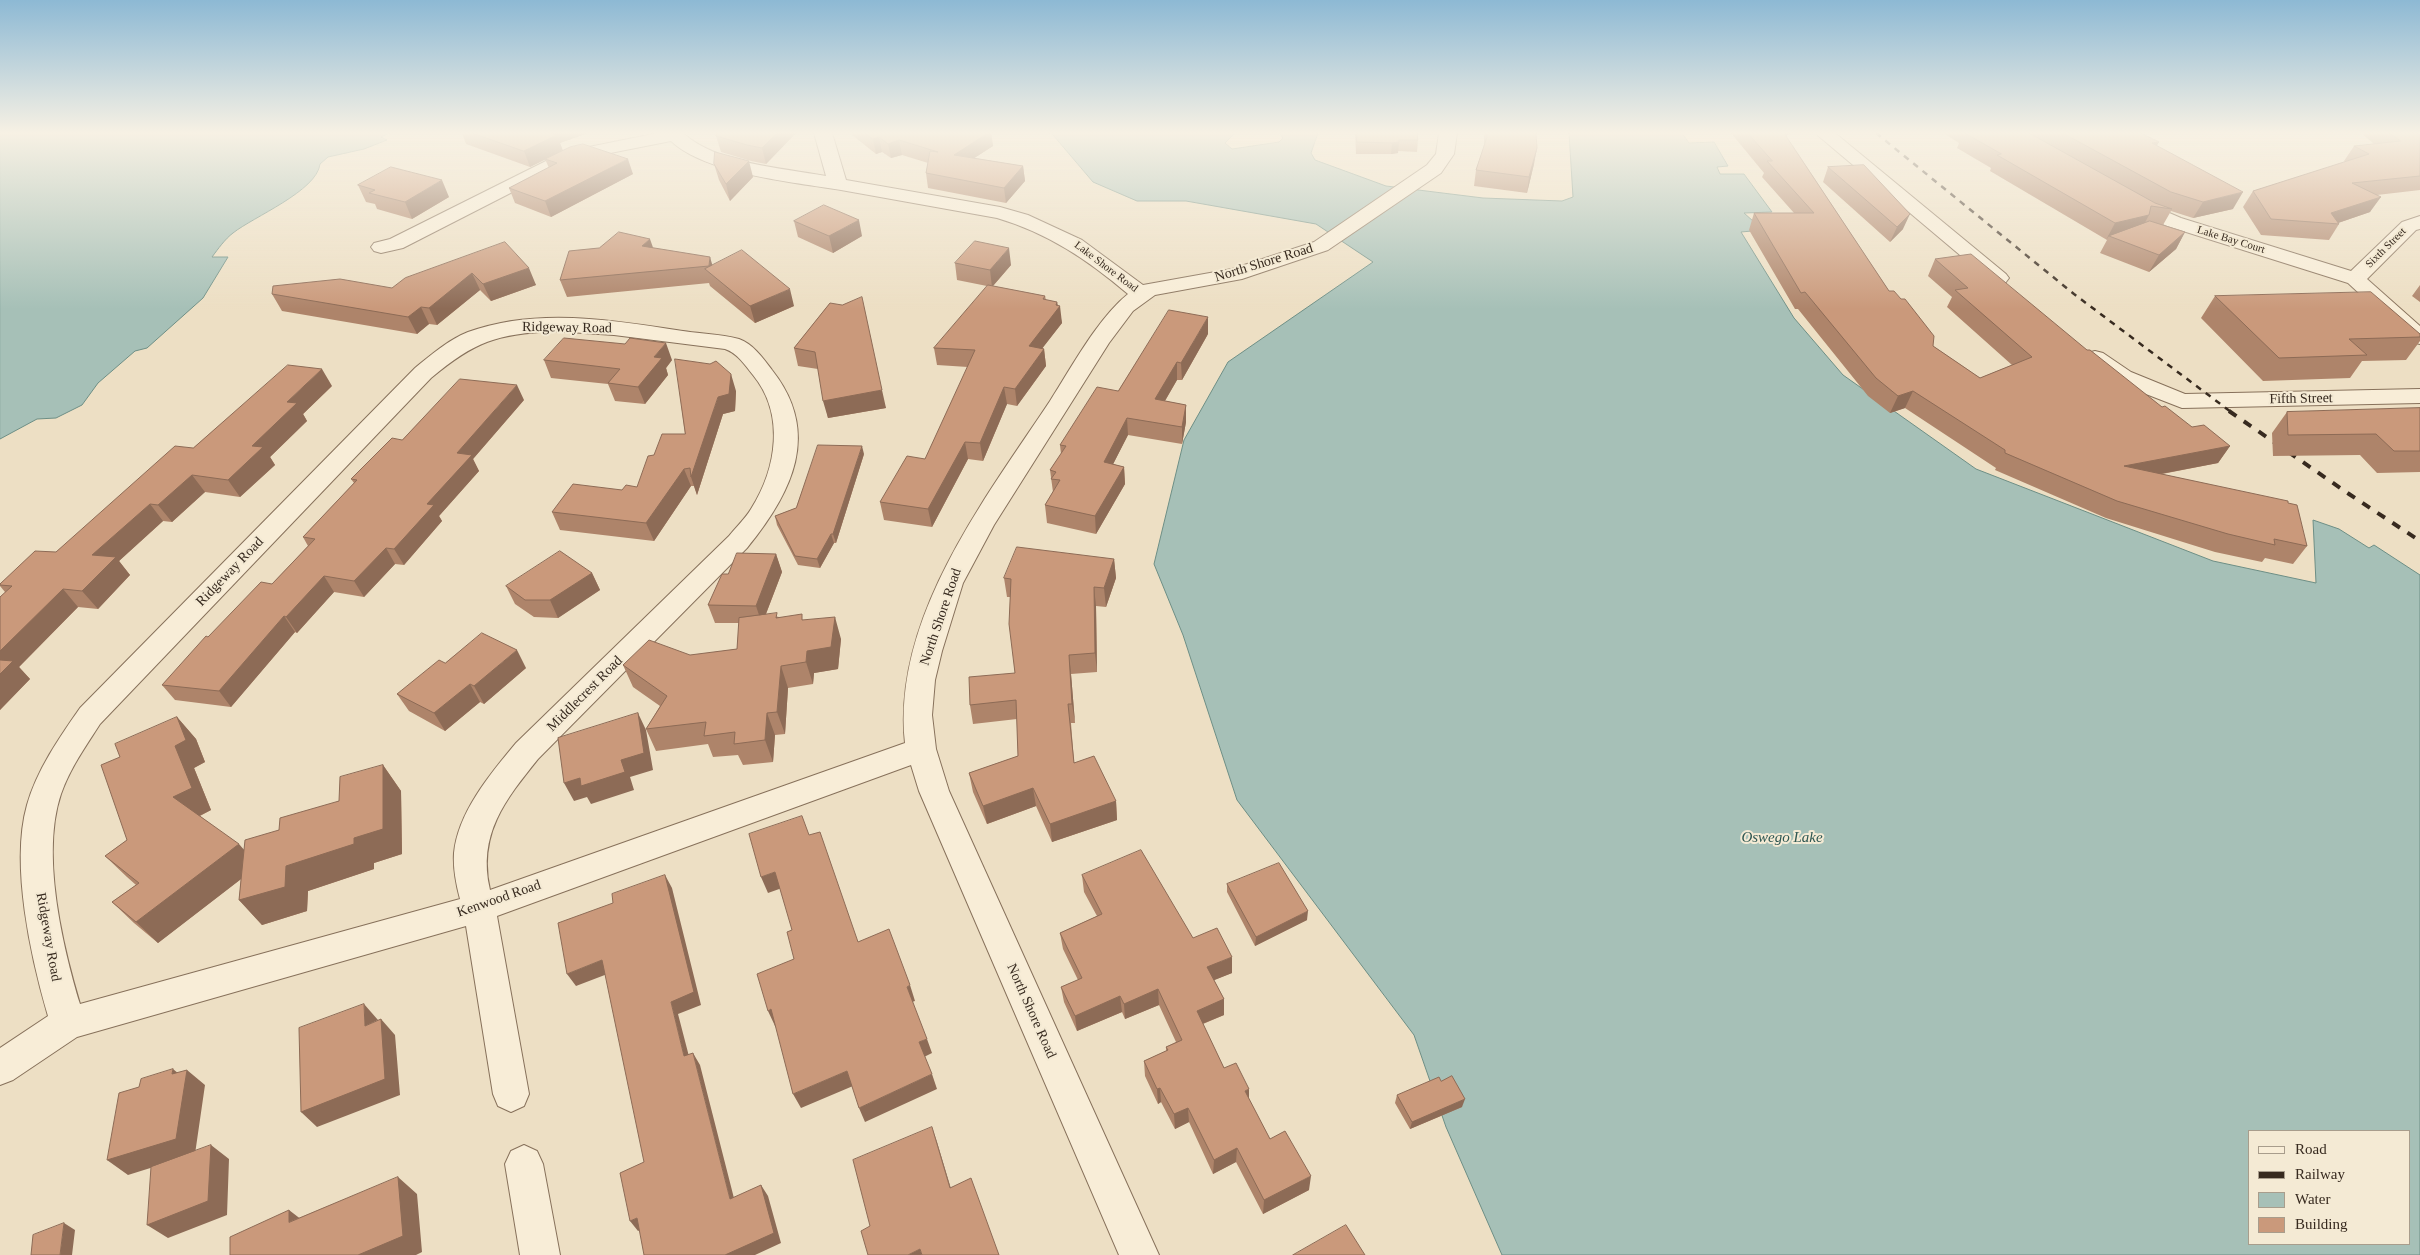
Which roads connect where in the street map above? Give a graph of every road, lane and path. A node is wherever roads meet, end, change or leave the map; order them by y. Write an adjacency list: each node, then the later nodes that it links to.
1 (499, 192): 7 (street)
2 (880, 192): 9 (street, Lake Shore Road)
3 (1403, 192): 9 (street, North Shore Road)
4 (1895, 192): 10 (street)
5 (2118, 195): 8 (street, Lake Bay Court)
6 (2420, 222): 8 (street, Sixth Street)
7 (381, 247)
8 (2355, 279): 11 (street, Lake Bay Court)
9 (1141, 294): 15 (street, North Shore Road)
10 (2018, 294)
11 (2420, 337)
12 (2078, 344): 14 (street, Fifth Street)
13 (737, 345): 16 (street, Middlecrest Road); 17 (street, Ridgeway Road)
14 (2420, 396)
15 (921, 749): 16 (street, Kenwood Road); 22 (street, North Shore Road)
16 (479, 908): 17 (street, Kenwood Road); 19 (street, Middlecrest Road)
17 (68, 1023): 18 (street)
18 (0, 1068)
19 (511, 1094)
20 (524, 1164): 21 (street)
21 (540, 1255)
22 (1139, 1255)

